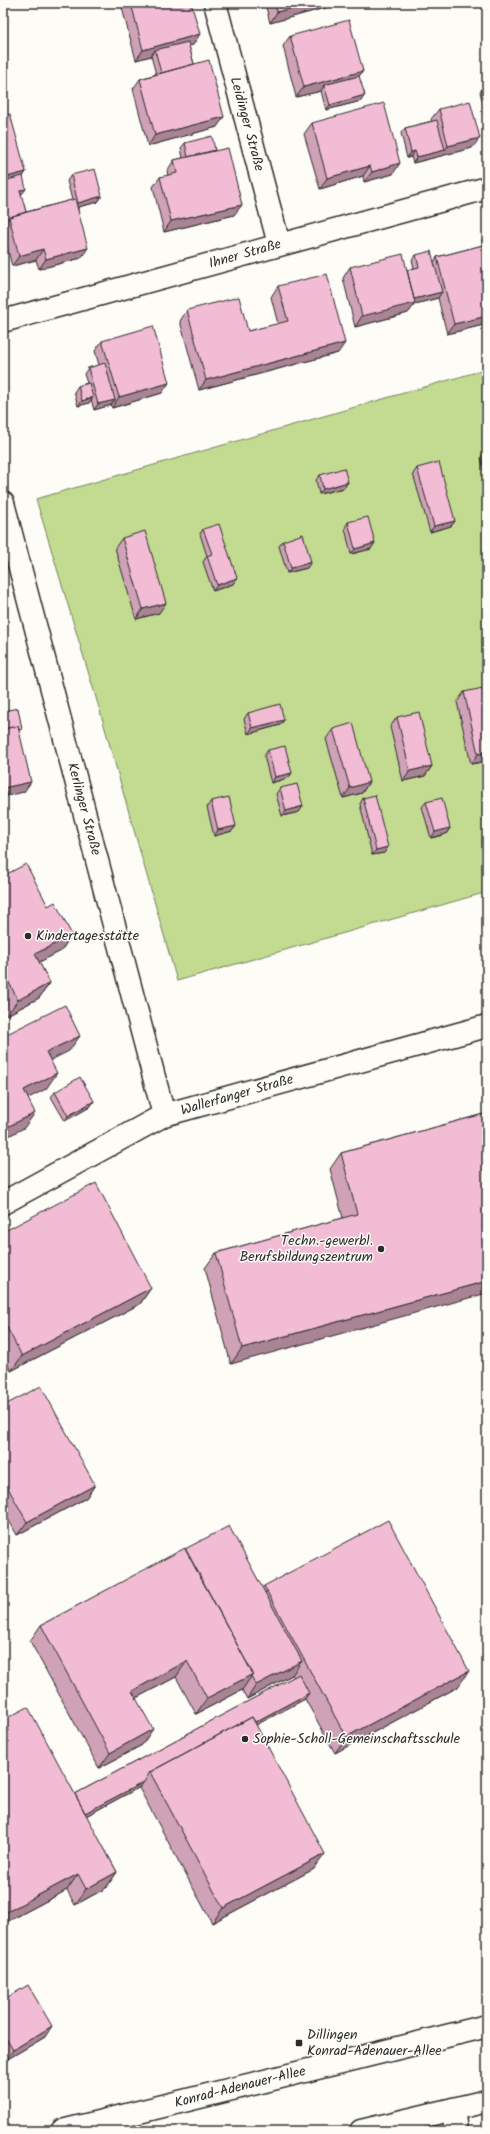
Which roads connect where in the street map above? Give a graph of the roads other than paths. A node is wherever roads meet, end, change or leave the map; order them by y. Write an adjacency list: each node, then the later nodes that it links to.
1 (215, 3): 3 (street, Leidinger Straße)
2 (487, 188): 3 (street, Ihner Straße)
3 (279, 244): 4 (street, Ihner Straße)
4 (3, 322)
5 (3, 503): 7 (street, Kerlinger Straße)
6 (487, 1026): 7 (street, Wallerfanger Straße)
7 (164, 1115): 8 (street, Wallerfanger Straße)
8 (3, 1203)
9 (487, 2026): 12 (street, Konrad-Adenauer-Allee)
10 (487, 2101): 11 (street)
11 (453, 2109): 13 (street); 14 (street)
12 (62, 2131)
13 (361, 2131)
14 (456, 2131)

